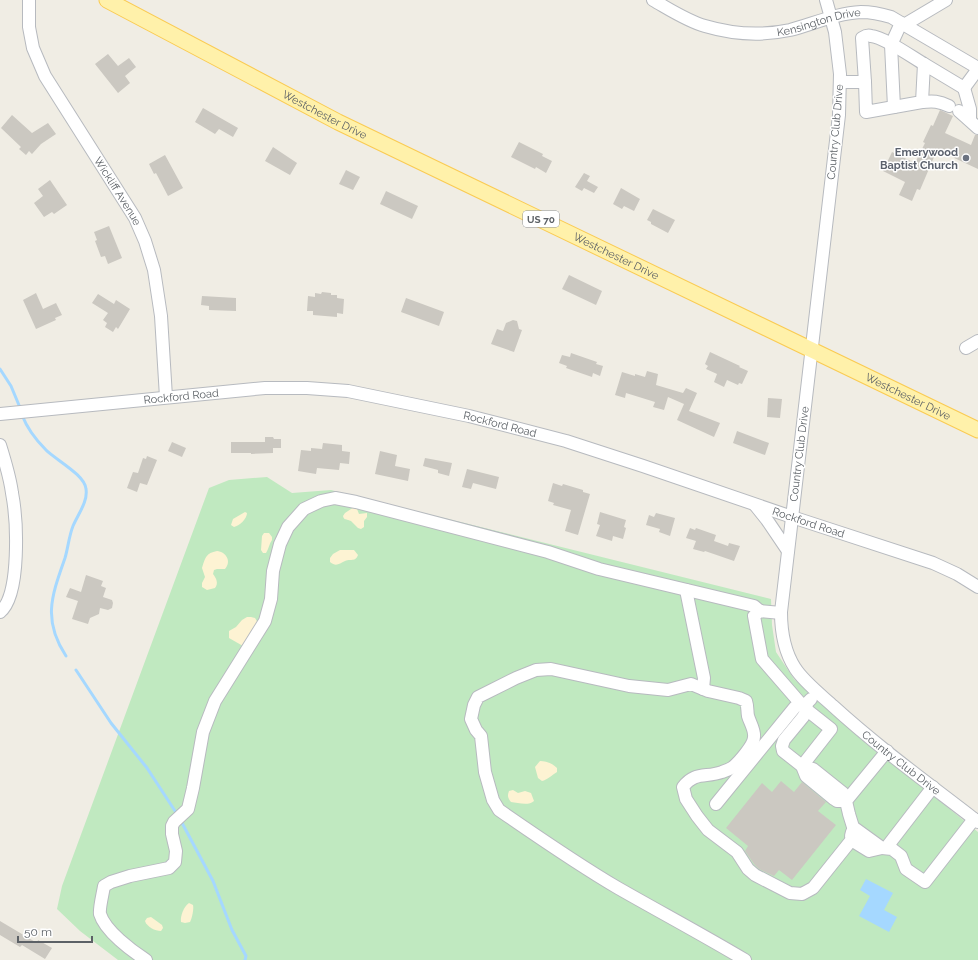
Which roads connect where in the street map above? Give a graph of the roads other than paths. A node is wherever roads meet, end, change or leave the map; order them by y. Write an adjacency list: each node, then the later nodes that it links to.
1 (29, 0): 20 (street, Wickliff Avenue)
2 (107, 0): 19 (main road, Westchester Drive / US 70)
3 (653, 0): 6 (street, Kensington Drive)
4 (826, 0): 6 (street, Country Club Drive)
5 (946, 0): 7 (street)
6 (831, 18): 7 (street, Kensington Drive); 11 (street, Country Club Drive)
7 (903, 24): 8 (street); 10 (street, Kensington Drive)
8 (891, 45): 9 (street); 12 (street); 15 (street)
9 (924, 64): 13 (street); 14 (street)
10 (978, 68): 13 (street)
11 (840, 82): 12 (street); 19 (street, Country Club Drive)
12 (865, 82): 15 (street)
13 (964, 88): 16 (street)
14 (922, 102): 15 (street); 16 (street)
15 (894, 107)
16 (974, 124)
17 (978, 341): 18 (street)
18 (966, 348)
19 (811, 351): 22 (main road, Westchester Drive / US 70); 25 (street, Country Club Drive)
20 (166, 397): 21 (street, Rockford Road); 24 (street, Rockford Road)
21 (6, 413)
22 (978, 430)
23 (0, 445): 30 (street)
24 (754, 504): 25 (street, Rockford Road); 26 (street)
25 (792, 517): 26 (street, Country Club Drive); 27 (street, Rockford Road)
26 (788, 551): 31 (street, Country Club Drive)
27 (978, 587)
28 (686, 590): 29 (street); 32 (street); 43 (street)
29 (760, 611): 31 (street); 34 (street)
30 (0, 612)
31 (781, 613): 33 (street, Country Club Drive)
32 (703, 689): 41 (street); 44 (street)
33 (818, 692): 34 (street); 35 (street, Country Club Drive)
34 (805, 706): 36 (street); 36 (street); 39 (street)
35 (887, 751): 37 (street, Country Club Drive); 38 (street)
36 (802, 766): 38 (street)
37 (933, 788): 40 (street, Country Club Drive); 42 (street)
38 (846, 801): 41 (street)
39 (716, 804)
40 (976, 821): 42 (street)
41 (853, 832): 42 (street)
42 (884, 848)
43 (146, 960)
44 (745, 960)

